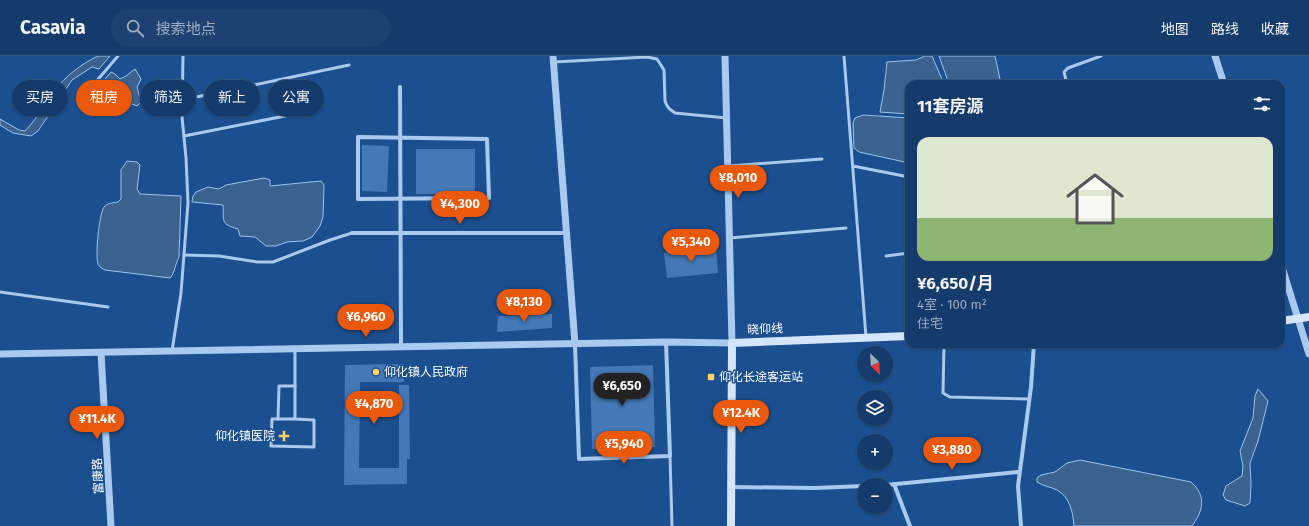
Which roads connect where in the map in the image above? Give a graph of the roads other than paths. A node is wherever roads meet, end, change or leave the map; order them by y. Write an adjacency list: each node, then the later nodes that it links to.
1 (118, 56): 9 (lane)
2 (183, 56): 10 (lane)
3 (725, 56): 17 (street)
4 (844, 56): 22 (lane)
5 (1101, 56): 11 (lane)
6 (1216, 56): 12 (street)
7 (554, 59): 17 (lane); 27 (street)
8 (349, 65): 14 (lane)
9 (98, 80)
10 (182, 80)
11 (1066, 80)
12 (1223, 80)
13 (400, 87): 19 (street)
14 (196, 97)
15 (182, 116): 18 (lane)
16 (285, 116): 18 (lane)
17 (726, 118): 21 (street)
18 (184, 136): 31 (lane)
19 (400, 137): 24 (street); 24 (street); 24 (street)
20 (822, 159): 21 (lane)
21 (728, 166): 29 (street)
22 (853, 166): 23 (lane); 40 (lane)
23 (905, 176)
24 (401, 199): 28 (street)
25 (846, 228): 29 (lane)
26 (352, 233): 28 (street); 31 (lane)
27 (567, 233): 28 (street); 43 (street)
28 (401, 234): 44 (street)
29 (730, 238): 42 (street)
30 (905, 254): 32 (lane)
31 (184, 255): 48 (lane)
32 (886, 256)
33 (1285, 277): 37 (street)
34 (0, 292): 35 (lane)
35 (108, 307)
36 (1309, 316): 37 (main road)
37 (1298, 319): 38 (main road); 51 (street)
38 (1285, 321)
39 (905, 336): 40 (main road, 晓仰线)
40 (866, 337): 42 (main road, 晓仰线)
41 (666, 342): 42 (street); 43 (street); 56 (street)
42 (732, 343): 60 (main road, 晓仰线)
43 (575, 344): 44 (street); 56 (street)
44 (401, 347): 47 (street)
45 (944, 348): 53 (lane)
46 (1034, 348): 53 (street)
47 (295, 349): 48 (street); 52 (lane)
48 (172, 351): 49 (street)
49 (101, 352): 50 (street); 61 (street, 富康路)
50 (0, 354)
51 (1309, 354)
52 (295, 386): 54 (lane); 55 (lane)
53 (1029, 399): 57 (street)
54 (278, 419): 55 (lane); 55 (lane)
55 (295, 419)
56 (670, 456): 62 (lane)
57 (1019, 472): 58 (street); 65 (street)
58 (894, 484): 64 (street)
59 (857, 486): 60 (street)
60 (731, 487): 63 (main road, 晓仰线)
61 (111, 526)
62 (672, 526)
63 (731, 526)
64 (910, 526)
65 (1021, 526)

